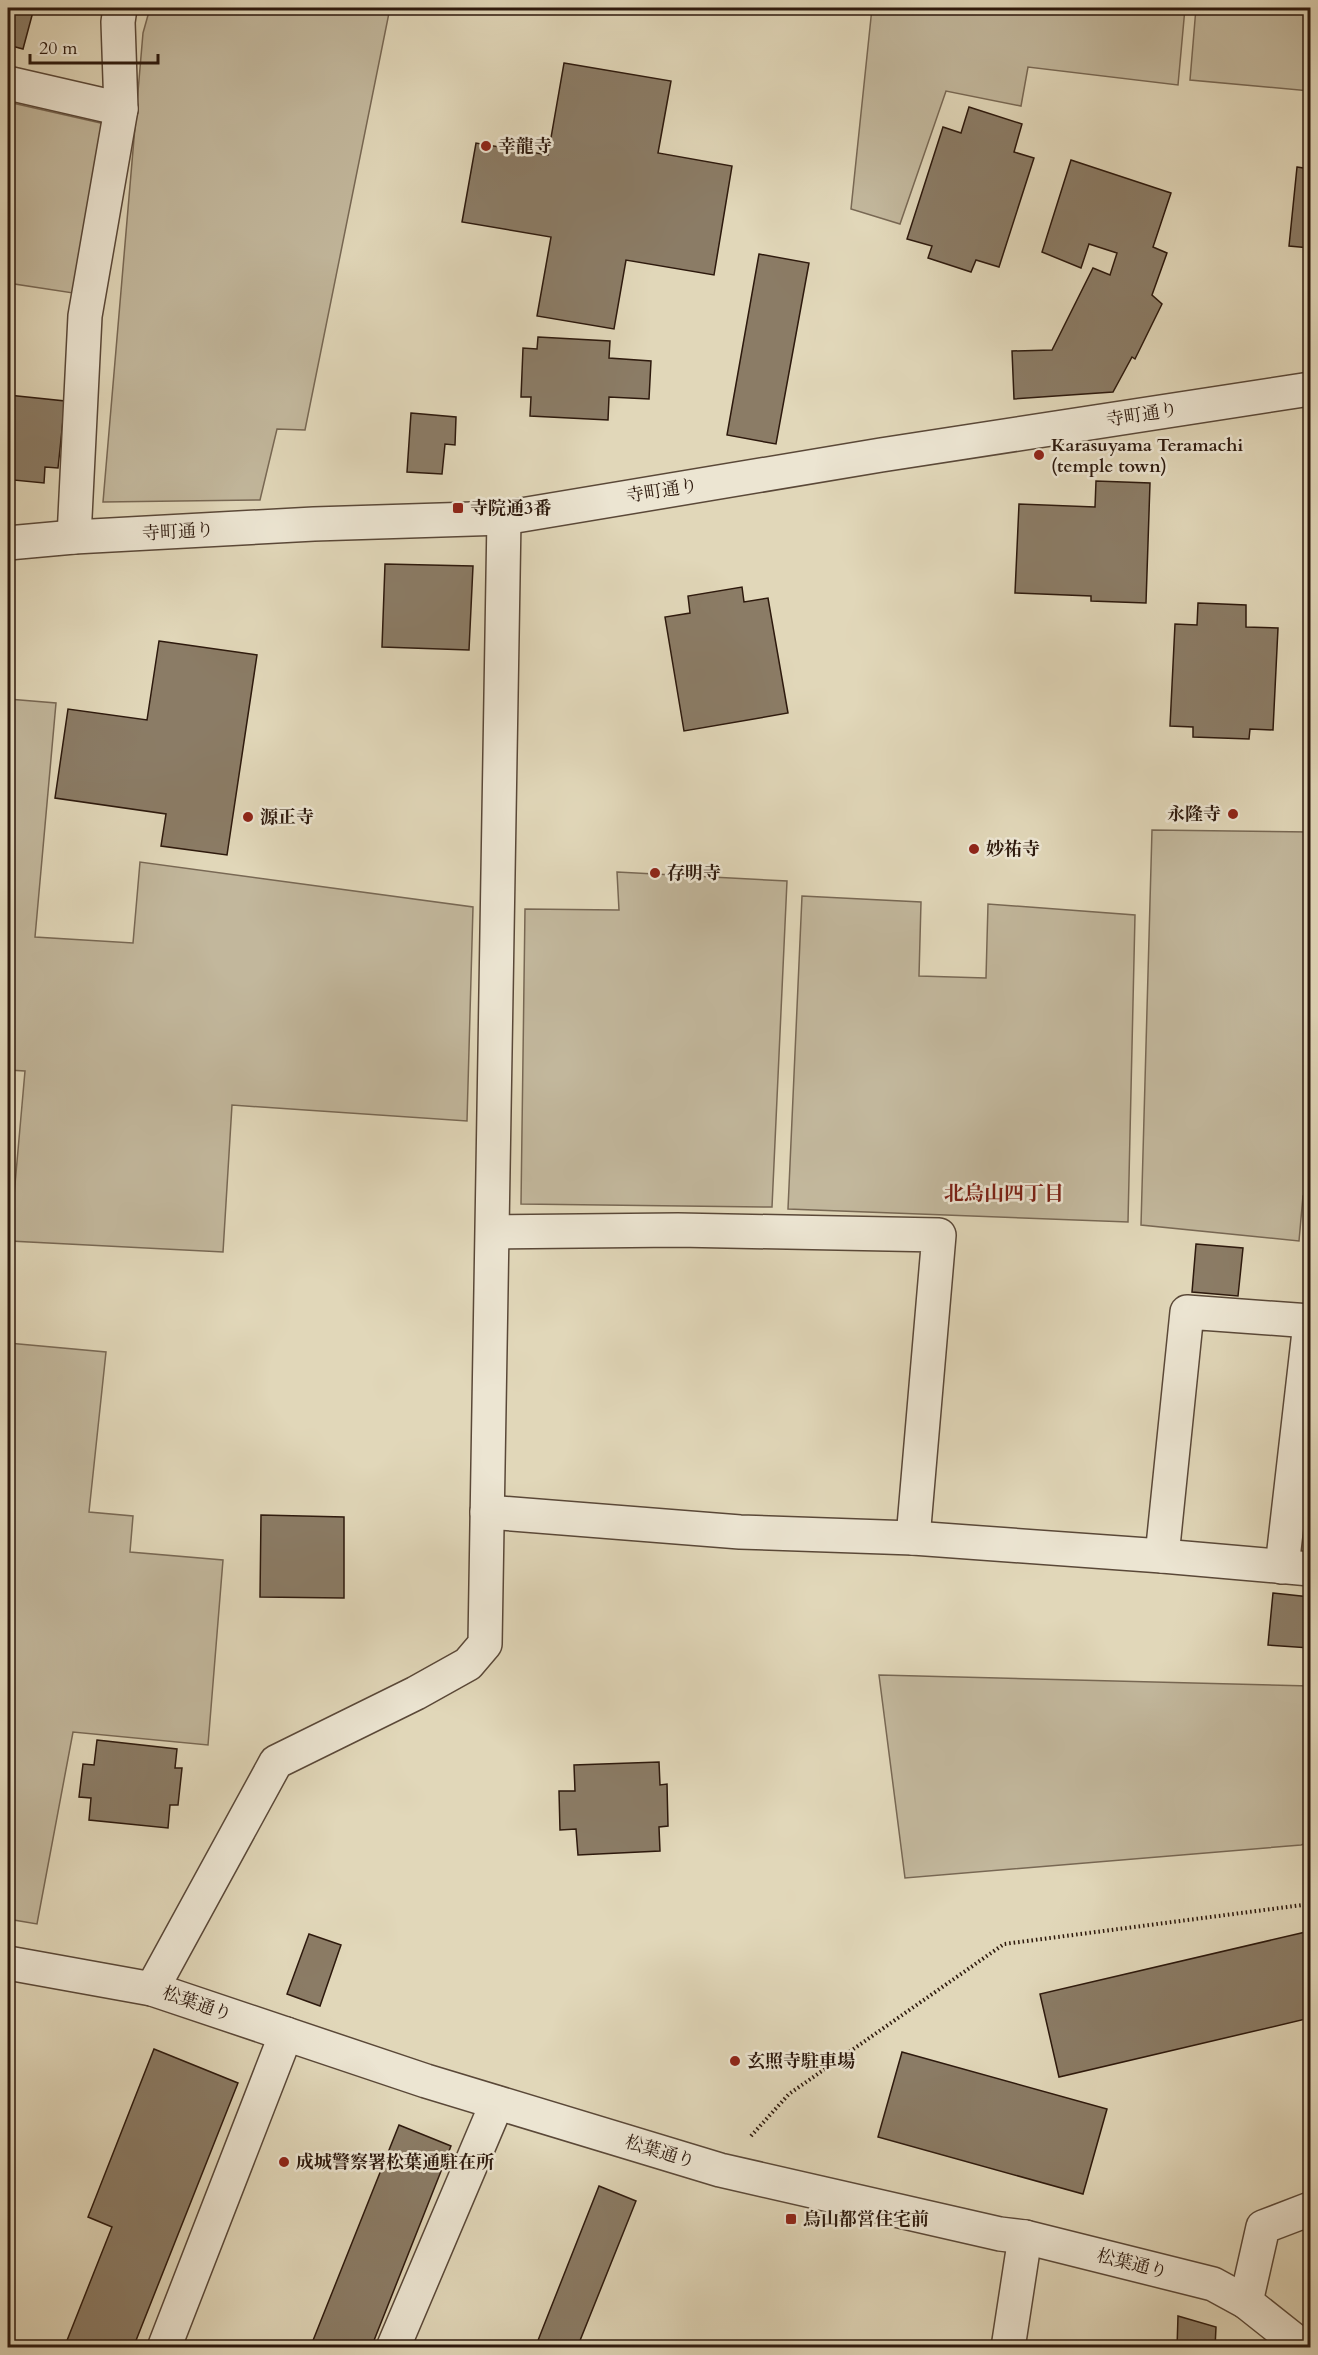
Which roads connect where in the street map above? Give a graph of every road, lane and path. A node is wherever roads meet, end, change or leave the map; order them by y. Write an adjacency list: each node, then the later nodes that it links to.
1 (120, 8): 3 (street)
2 (8, 83): 3 (street)
3 (121, 109): 6 (street)
4 (1311, 389): 5 (street, 寺町通り)
5 (504, 518): 6 (street, 寺町通り); 8 (street)
6 (74, 537): 7 (street, 寺町通り)
7 (8, 543)
8 (493, 1232): 10 (street); 11 (street)
9 (1311, 1322): 12 (street); 13 (street)
10 (487, 1512): 11 (street); 16 (street)
11 (913, 1538): 12 (street)
12 (1162, 1556): 13 (street)
13 (1296, 1568)
14 (1311, 1904): 19 (path)
15 (8, 1963): 16 (street, 松葉通り)
16 (152, 1989): 17 (street, 松葉通り)
17 (286, 2034): 18 (street, 松葉通り); 23 (street)
18 (497, 2103): 19 (street, 松葉通り); 24 (street)
19 (720, 2170): 21 (street, 松葉通り)
20 (1311, 2210): 22 (street)
21 (1025, 2237): 22 (street, 松葉通り); 25 (street)
22 (1246, 2302): 26 (street, 松葉通り)
23 (164, 2348)
24 (393, 2348)
25 (1008, 2348)
26 (1304, 2348)

